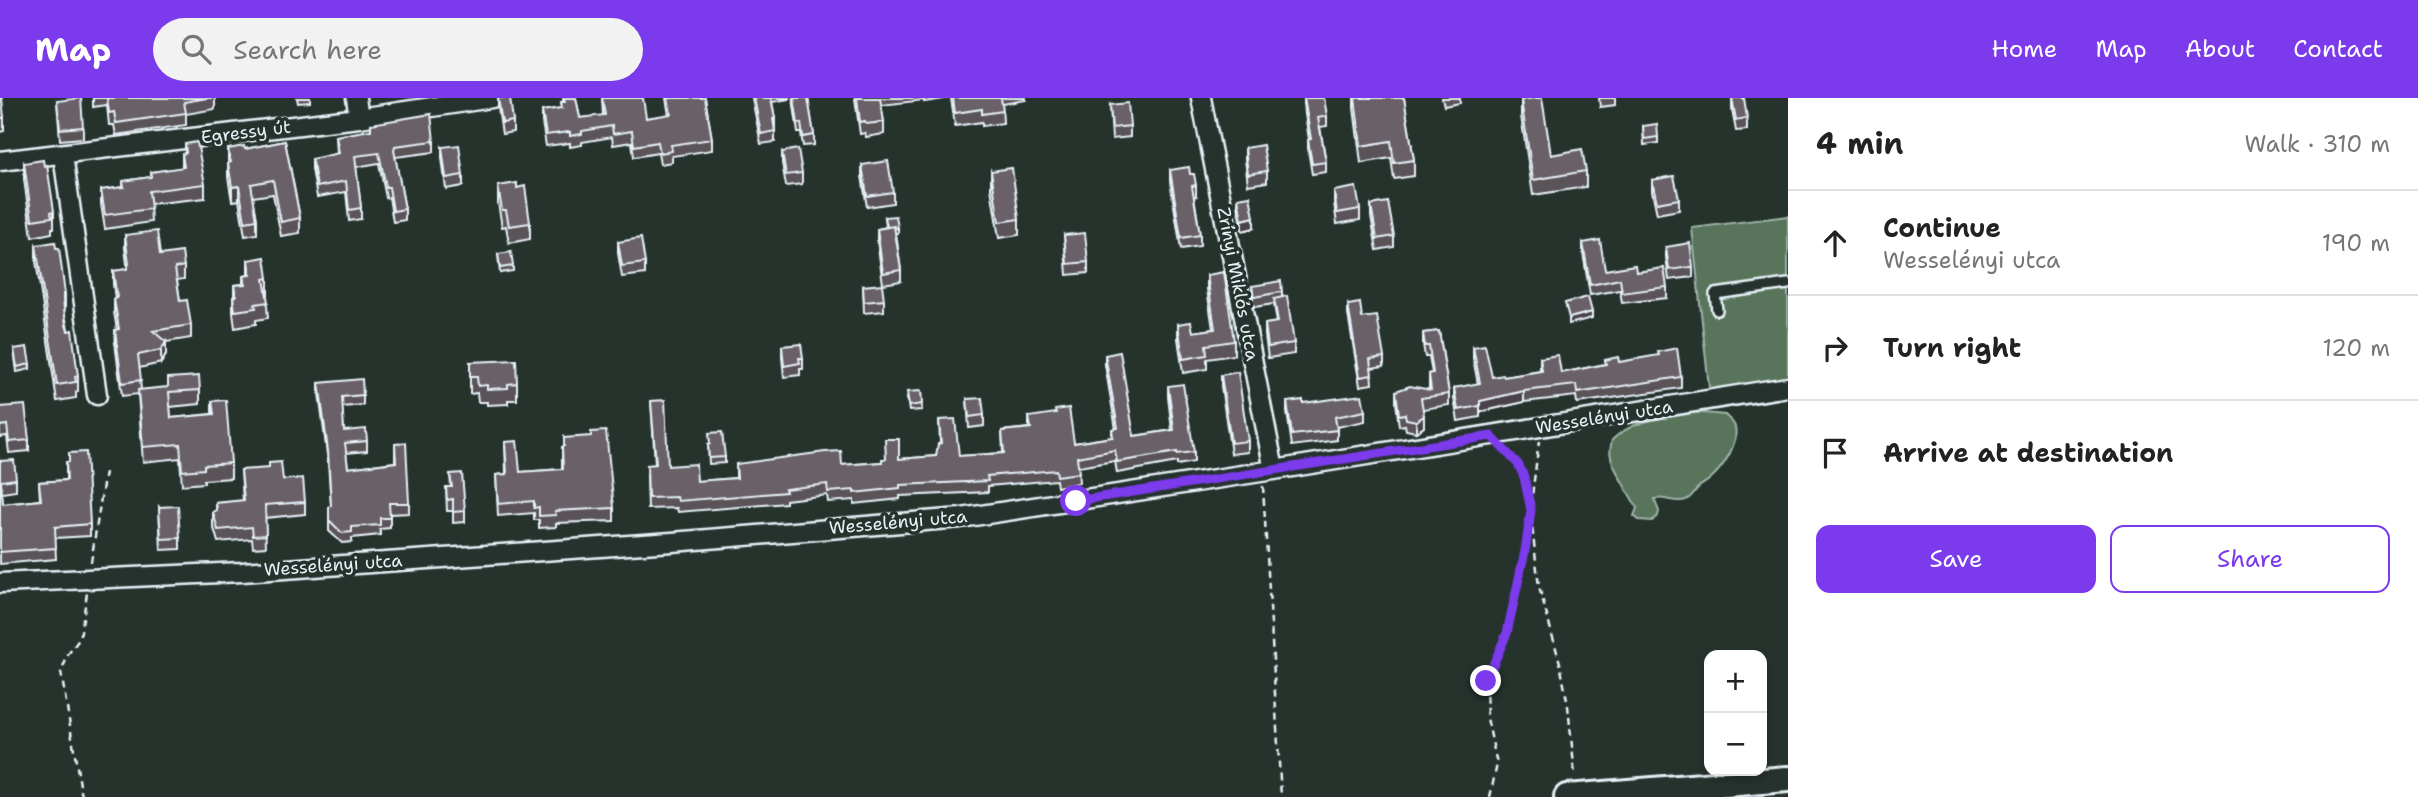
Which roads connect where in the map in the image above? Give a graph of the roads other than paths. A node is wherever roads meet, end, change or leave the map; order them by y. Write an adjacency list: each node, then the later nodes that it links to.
1 (356, 98): 4 (street)
2 (492, 98): 4 (street, Egressy út)
3 (1201, 98): 13 (street, Zrínyi Miklós utca)
4 (359, 118): 5 (street, Egressy út)
5 (63, 155): 6 (street, Egressy út); 12 (street)
6 (0, 161)
7 (1788, 284): 8 (lane)
8 (1715, 294): 9 (lane); 10 (lane)
9 (1704, 296)
10 (1717, 310)
11 (1788, 387): 13 (street, Wesselényi utca)
12 (97, 395)
13 (1268, 471): 14 (street, Wesselényi utca)
14 (0, 583)
15 (1788, 779): 16 (street)
16 (1589, 796): 17 (street)
17 (1567, 797)

